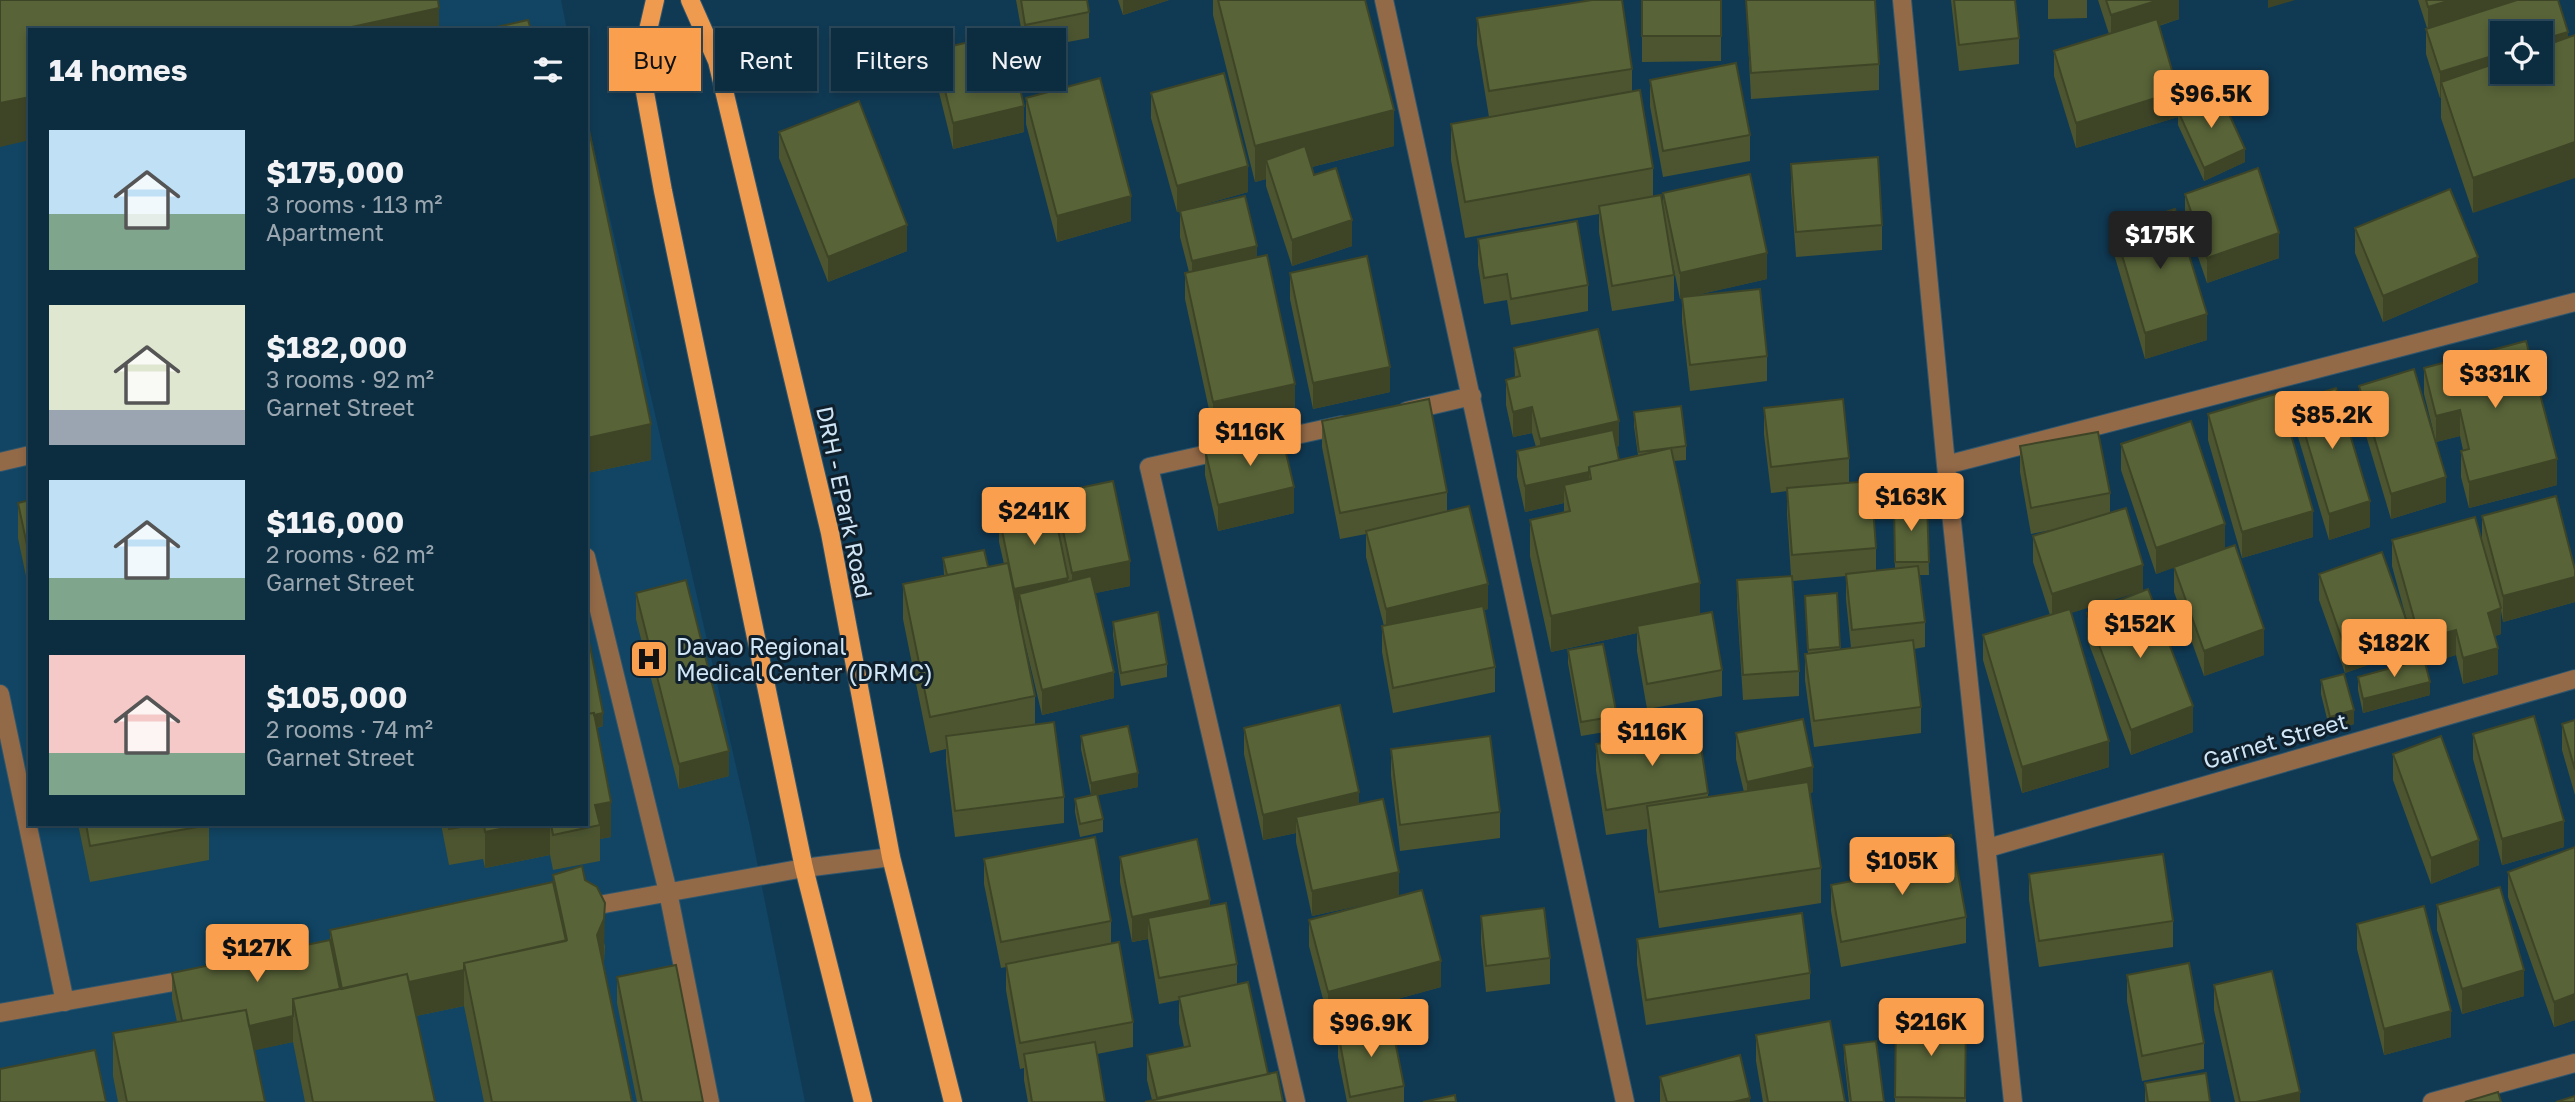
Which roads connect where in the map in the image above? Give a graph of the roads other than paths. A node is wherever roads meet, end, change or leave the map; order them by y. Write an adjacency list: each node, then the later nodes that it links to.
1 (655, 0): 17 (main road)
2 (690, 0): 16 (main road, DRH - EPark Road)
3 (1384, 0): 6 (street)
4 (1902, 0): 11 (street)
5 (2575, 302): 11 (street)
6 (1472, 396): 7 (street); 28 (street)
7 (1391, 414)
8 (1365, 420): 27 (street)
9 (28, 455): 10 (street)
10 (0, 462)
11 (1946, 465): 15 (street)
12 (588, 565): 18 (street)
13 (2575, 679): 15 (street, Garnet Street)
14 (0, 694): 21 (street)
15 (1988, 848): 29 (street)
16 (891, 858): 17 (street); 26 (main road, DRH - EPark Road)
17 (804, 868): 18 (street); 25 (main road)
18 (668, 892): 19 (street); 24 (street)
19 (558, 912)
20 (216, 975): 21 (street)
21 (65, 1002): 22 (street)
22 (0, 1013)
23 (2575, 1063): 30 (street)
24 (710, 1102)
25 (863, 1102)
26 (953, 1102)
27 (1296, 1102)
28 (1625, 1102)
29 (2013, 1102)
30 (2432, 1102)

